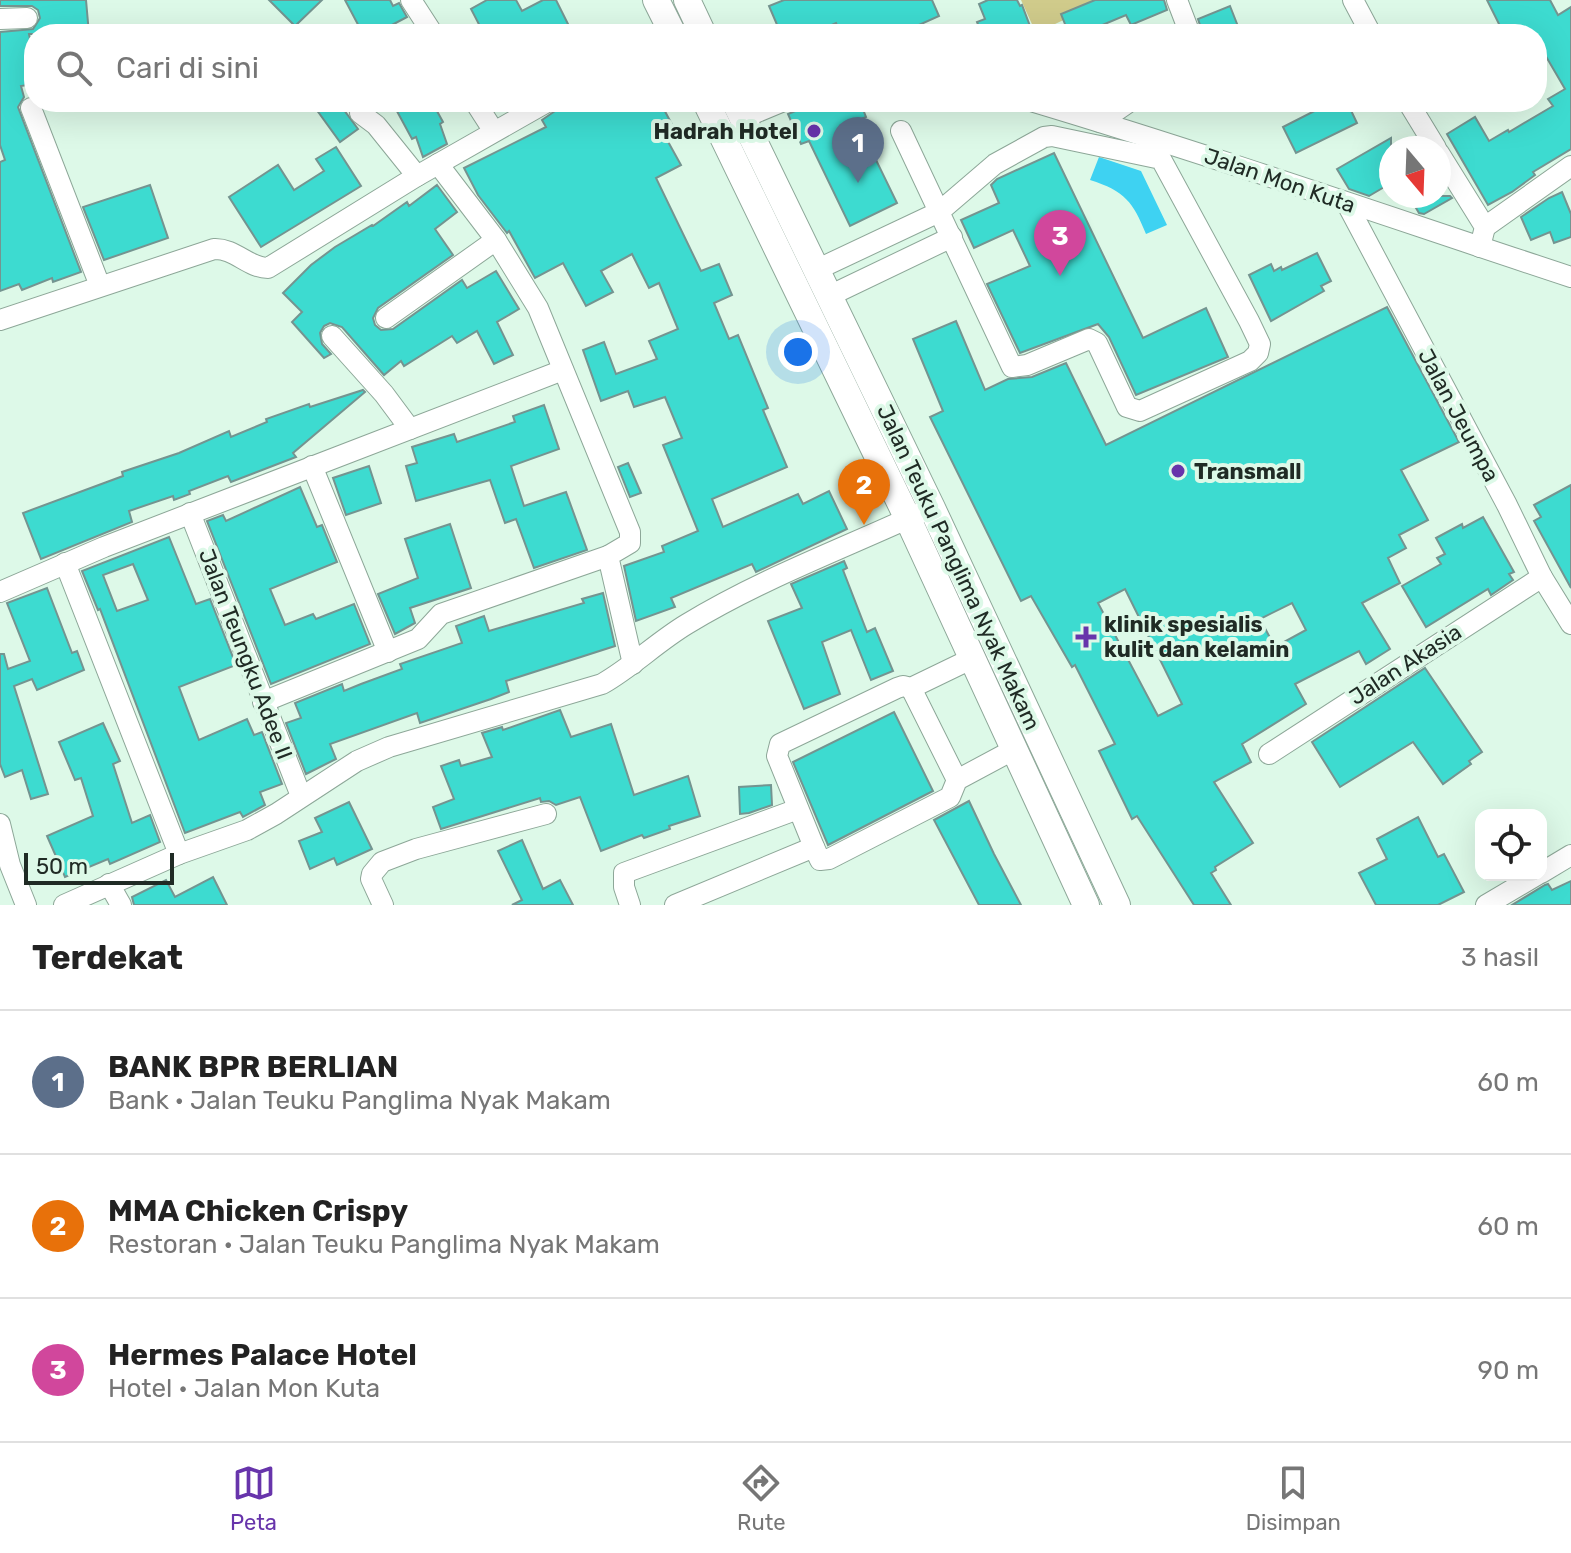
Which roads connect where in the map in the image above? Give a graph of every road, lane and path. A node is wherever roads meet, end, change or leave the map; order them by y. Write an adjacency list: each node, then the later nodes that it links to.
1 (411, 0): 8 (street)
2 (656, 0): 9 (main road)
3 (687, 0): 10 (main road)
4 (1177, 0): 11 (street)
5 (1353, 0): 12 (street)
6 (27, 18): 7 (street)
7 (0, 19)
8 (427, 24)
9 (665, 24)
10 (698, 24)
11 (1186, 24)
12 (1366, 24)
13 (33, 112): 37 (street)
14 (481, 112): 23 (street)
15 (528, 112): 23 (street)
16 (712, 112): 35 (main road, Jalan Teuku Panglima Nyak Makam)
17 (740, 112): 35 (main road, Jalan Teuku Panglima Nyak Makam)
18 (1067, 112): 22 (street, Jalan Mon Kuta)
19 (1114, 112): 22 (street)
20 (1414, 112): 25 (street)
21 (360, 113): 28 (street)
22 (1100, 122): 30 (street, Jalan Mon Kuta)
23 (493, 130): 26 (street)
24 (901, 131): 31 (street)
25 (1429, 136)
26 (438, 164): 28 (street); 34 (street)
27 (1571, 166): 33 (street)
28 (417, 176): 37 (street)
29 (1451, 176): 33 (street)
30 (1347, 204): 33 (street, Jalan Mon Kuta); 49 (street, Jalan Jeumpa)
31 (939, 212): 32 (street); 32 (street); 35 (street)
32 (952, 237): 38 (street)
33 (1482, 237): 36 (street, Jalan Mon Kuta)
34 (496, 240): 39 (street); 42 (street)
35 (805, 269): 38 (main road, Jalan Teuku Panglima Nyak Makam); 46 (main road, Jalan Teuku Panglima Nyak Makam)
36 (1571, 277)
37 (100, 286): 40 (street)
38 (829, 296): 46 (main road, Jalan Teuku Panglima Nyak Makam)
39 (386, 318)
40 (0, 320)
41 (332, 336): 43 (street)
42 (563, 370): 43 (street); 47 (street)
43 (410, 429): 44 (street)
44 (312, 466): 45 (street); 52 (street)
45 (190, 513): 48 (street); 56 (street, Jalan Teungku Adee II)
46 (920, 513): 53 (main road, Jalan Teuku Panglima Nyak Makam); 54 (street); 77 (main road, Jalan Teuku Panglima Nyak Makam)
47 (608, 556): 52 (street); 54 (street)
48 (65, 563): 50 (street); 65 (street)
49 (1542, 577): 51 (street, Jalan Jeumpa); 58 (street, Jalan Akasia)
50 (0, 592)
51 (1571, 624)
52 (388, 652): 56 (street)
53 (971, 659): 55 (street); 57 (main road, Jalan Teuku Panglima Nyak Makam)
54 (633, 664): 60 (street)
55 (911, 688): 59 (street); 61 (street)
56 (263, 702): 60 (street, Jalan Teungku Adee II)
57 (1013, 750): 59 (street); 76 (main road, Jalan Teuku Panglima Nyak Makam)
58 (1269, 754)
59 (957, 780): 64 (street)
60 (301, 796): 65 (street)
61 (798, 809): 64 (street); 74 (street)
62 (546, 814): 73 (street)
63 (0, 824): 70 (street)
64 (814, 847): 75 (street)
65 (179, 854): 69 (street)
66 (1571, 855): 67 (street)
67 (1547, 869)
68 (1527, 881): 78 (street)
69 (109, 884): 71 (street); 72 (street)
70 (26, 905)
71 (64, 905)
72 (121, 905)
73 (383, 905)
74 (630, 905)
75 (675, 905)
76 (1086, 905)
77 (1117, 905)
78 (1486, 905)

